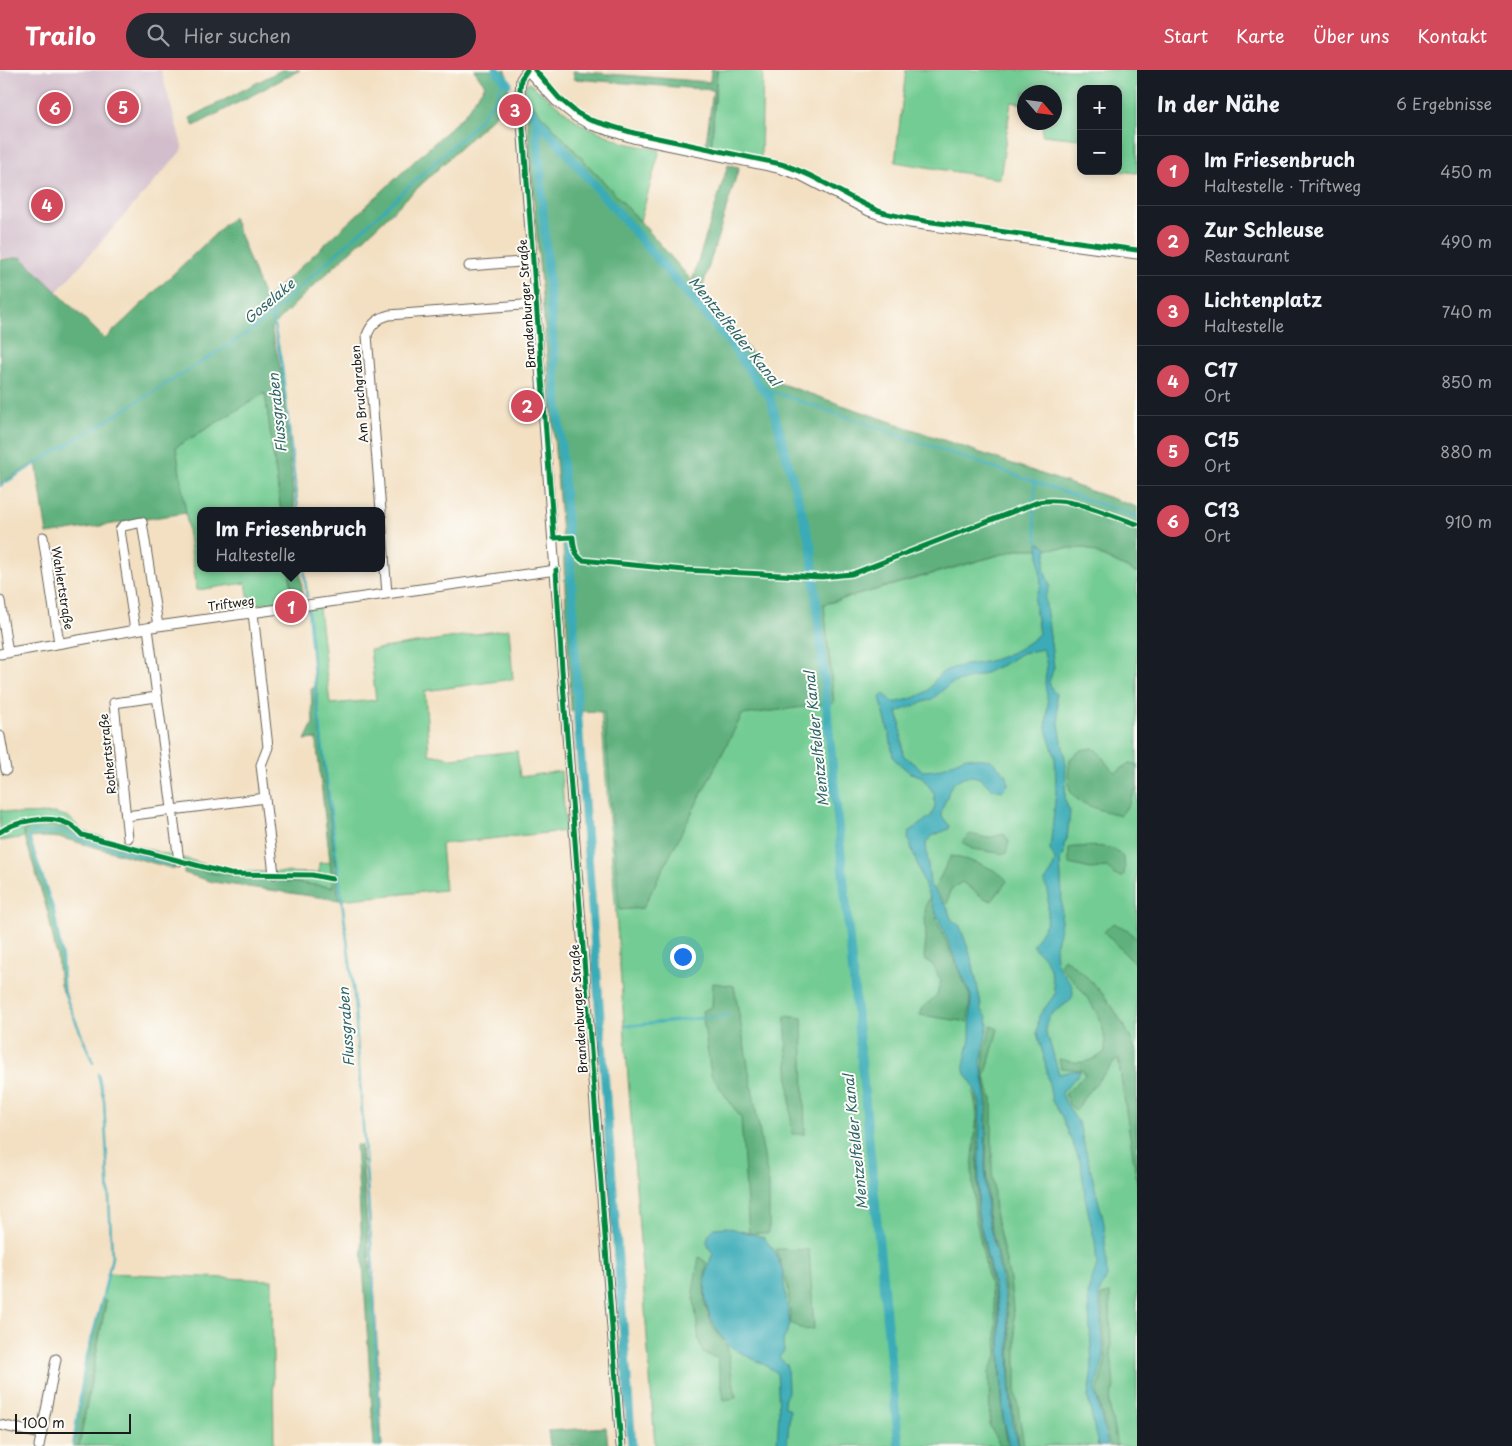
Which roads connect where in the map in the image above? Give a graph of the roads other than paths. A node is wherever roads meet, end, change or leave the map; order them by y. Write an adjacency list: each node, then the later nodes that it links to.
1 (527, 70): 2 (street); 3 (street, Brandenburger Straße)
2 (1137, 254)
3 (533, 261): 4 (street, Brandenburger Straße); 5 (street, Brandenburger Straße)
4 (469, 266)
5 (536, 304): 6 (street, Am Bruchgraben); 9 (street, Brandenburger Straße)
6 (381, 507)
7 (43, 538): 16 (street, Wahlertstraße)
8 (385, 568): 10 (street)
9 (556, 570): 10 (street, Triftweg); 31 (street, Brandenburger Straße)
10 (387, 594): 12 (street, Triftweg)
11 (0, 600): 17 (street)
12 (253, 613): 13 (street, Triftweg); 21 (street)
13 (158, 626): 14 (street, Triftweg); 15 (street)
14 (148, 628): 15 (street, Triftweg); 18 (street)
15 (135, 630): 16 (street, Triftweg)
16 (59, 643): 17 (street, Triftweg)
17 (4, 653)
18 (157, 697): 22 (street); 23 (street, Rothertstraße)
19 (0, 736): 20 (street)
20 (6, 770)
21 (264, 798): 22 (street); 26 (street)
22 (173, 810): 23 (street); 25 (street)
23 (126, 816): 24 (street, Rothertstraße)
24 (128, 838)
25 (179, 861)
26 (274, 874)
27 (56, 1359): 29 (street)
28 (0, 1425): 29 (street)
29 (42, 1434): 30 (street)
30 (39, 1446)
31 (621, 1446)

